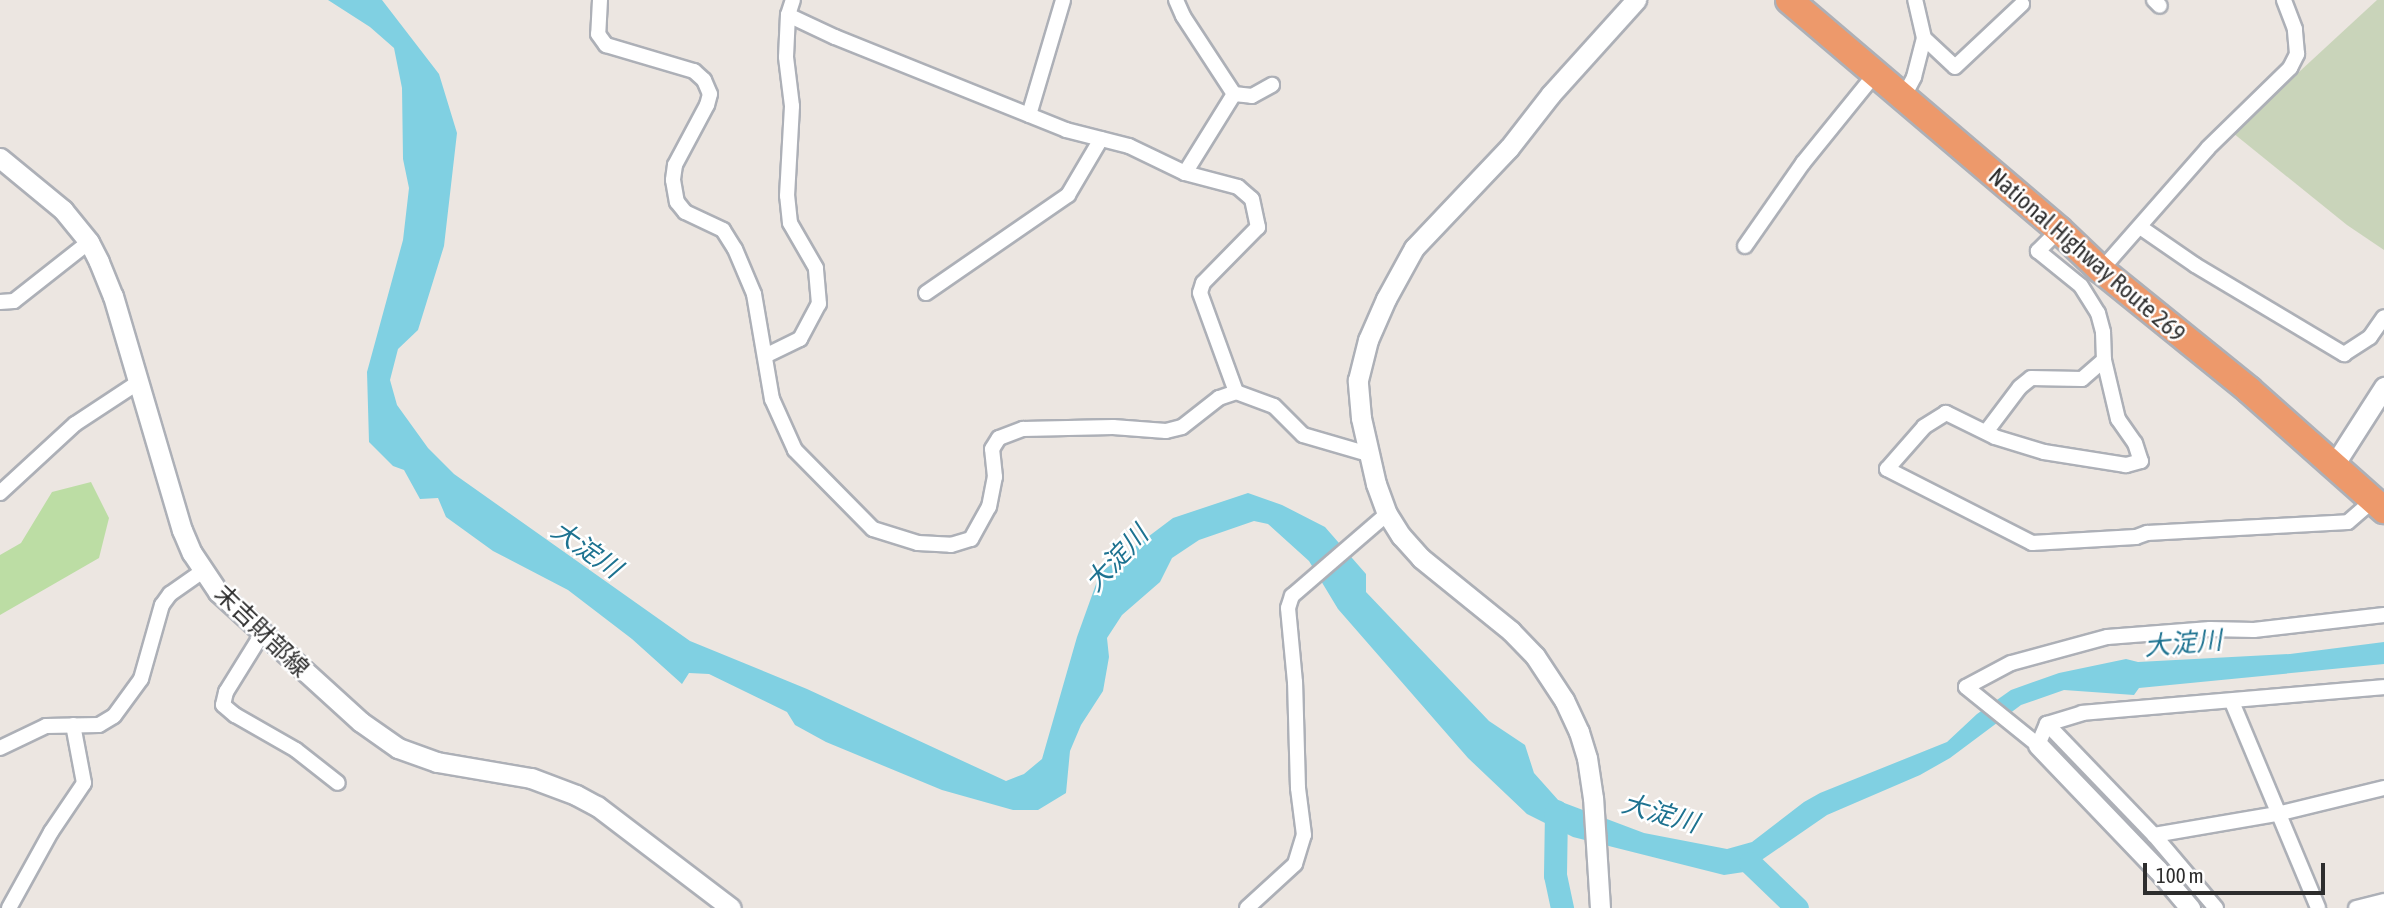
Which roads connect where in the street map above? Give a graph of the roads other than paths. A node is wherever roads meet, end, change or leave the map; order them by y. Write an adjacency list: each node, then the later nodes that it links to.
1 (600, 0): 28 (street)
2 (793, 0): 10 (street)
3 (1063, 0): 16 (street)
4 (1176, 0): 14 (street)
5 (1636, 0): 34 (street)
6 (1915, 0): 11 (street)
7 (2284, 0): 20 (street)
8 (1793, 1): 12 (highway, National Highway Route 269)
9 (2022, 4): 11 (street)
10 (788, 15): 16 (street); 28 (street)
11 (1924, 38): 15 (street)
12 (1876, 73): 15 (highway, National Highway Route 269); 23 (street)
13 (1272, 85): 14 (street)
14 (1234, 94): 19 (street)
15 (1903, 97): 21 (highway, National Highway Route 269)
16 (1029, 115): 17 (street)
17 (1101, 139): 19 (street); 25 (street)
18 (0, 158): 22 (street, 末吉財部線)
19 (1185, 173): 32 (street)
20 (2140, 226): 24 (street); 27 (street)
21 (2059, 230): 24 (highway, National Highway Route 269); 29 (street)
22 (89, 242): 26 (street); 30 (street, 末吉財部線)
23 (1745, 246)
24 (2101, 270): 35 (highway, National Highway Route 269)
25 (926, 293)
26 (0, 302)
27 (2384, 317)
28 (765, 356): 32 (street)
29 (2104, 360): 33 (street); 33 (street)
30 (139, 382): 36 (street); 39 (street, 末吉財部線)
31 (2384, 387): 35 (street)
32 (1237, 392): 34 (street)
33 (1986, 432): 37 (street)
34 (1368, 454): 38 (street)
35 (2334, 465): 37 (highway, National Highway Route 269)
36 (0, 493)
37 (2379, 505)
38 (1387, 514): 55 (street); 56 (street)
39 (203, 571): 41 (street, 末吉財部線); 45 (street)
40 (2384, 615): 46 (street)
41 (262, 634): 48 (street); 54 (street, 末吉財部線)
42 (2384, 687): 43 (street)
43 (2232, 702): 44 (street); 50 (street)
44 (2046, 724): 46 (street); 51 (street)
45 (73, 725): 47 (street); 53 (street)
46 (2035, 742): 57 (street)
47 (0, 748)
48 (338, 783)
49 (2384, 788): 50 (street)
50 (2277, 814): 51 (street); 59 (street)
51 (2154, 835): 58 (street)
52 (2384, 901): 60 (street)
53 (9, 908)
54 (731, 908)
55 (1247, 908)
56 (1600, 908)
57 (2190, 908)
58 (2216, 908)
59 (2318, 908)
60 (2356, 908)

